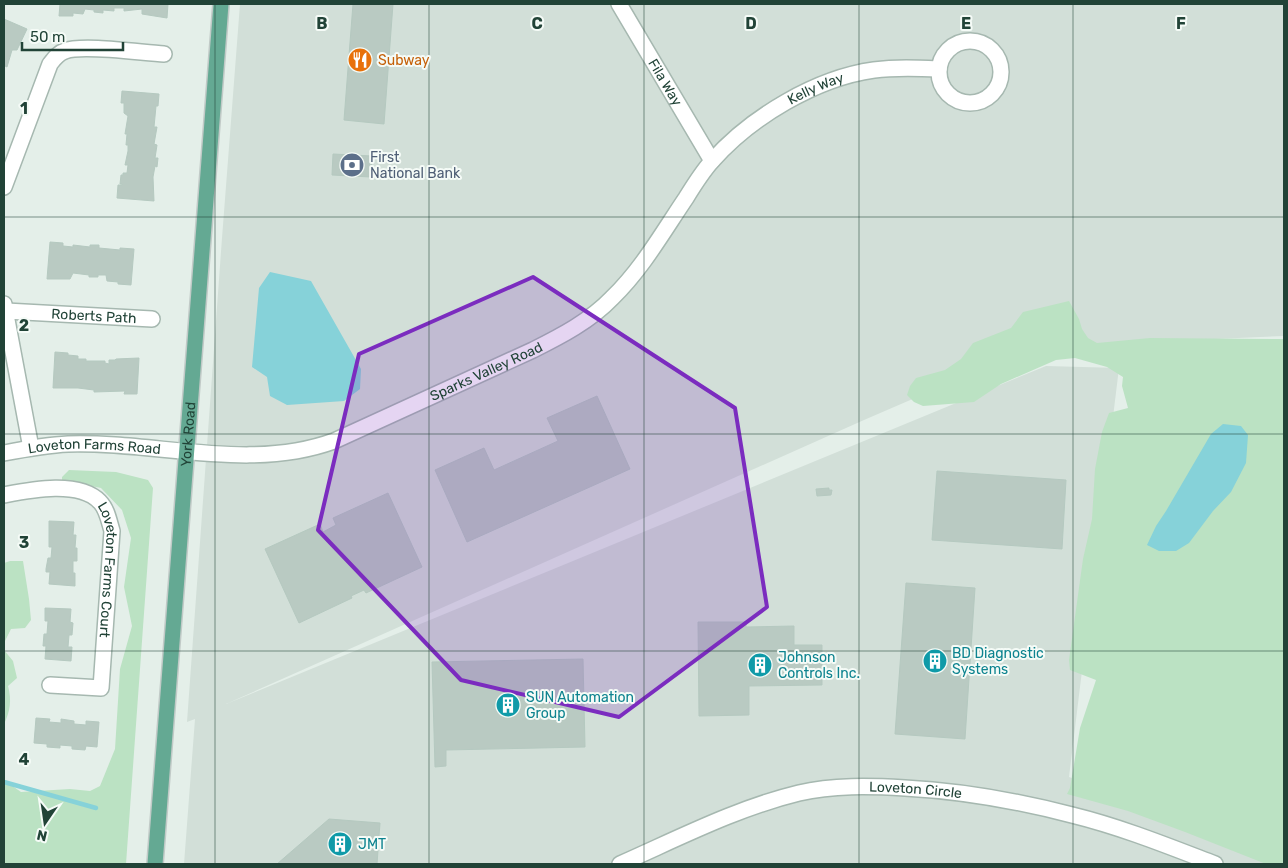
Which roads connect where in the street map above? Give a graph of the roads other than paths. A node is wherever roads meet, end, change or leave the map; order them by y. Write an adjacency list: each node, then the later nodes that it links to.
1 (221, 4): 10 (main road, York Road)
2 (619, 4): 5 (street, Fila Way)
3 (164, 54): 6 (street)
4 (939, 69): 4 (street); 5 (street, Kelly Way)
5 (712, 161): 10 (street, Sparks Valley Road)
6 (4, 187)
7 (5, 308): 8 (street, Roberts Path); 9 (street, Roberts Path)
8 (152, 319)
9 (32, 448): 10 (street, Loveton Farms Road); 11 (street, Loveton Farms Road)
10 (186, 452): 14 (main road, York Road)
11 (4, 453)
12 (4, 495): 13 (street, Loveton Farms Court)
13 (50, 685)
14 (155, 864)
15 (620, 864): 16 (street, Loveton Circle)
16 (1215, 864)

